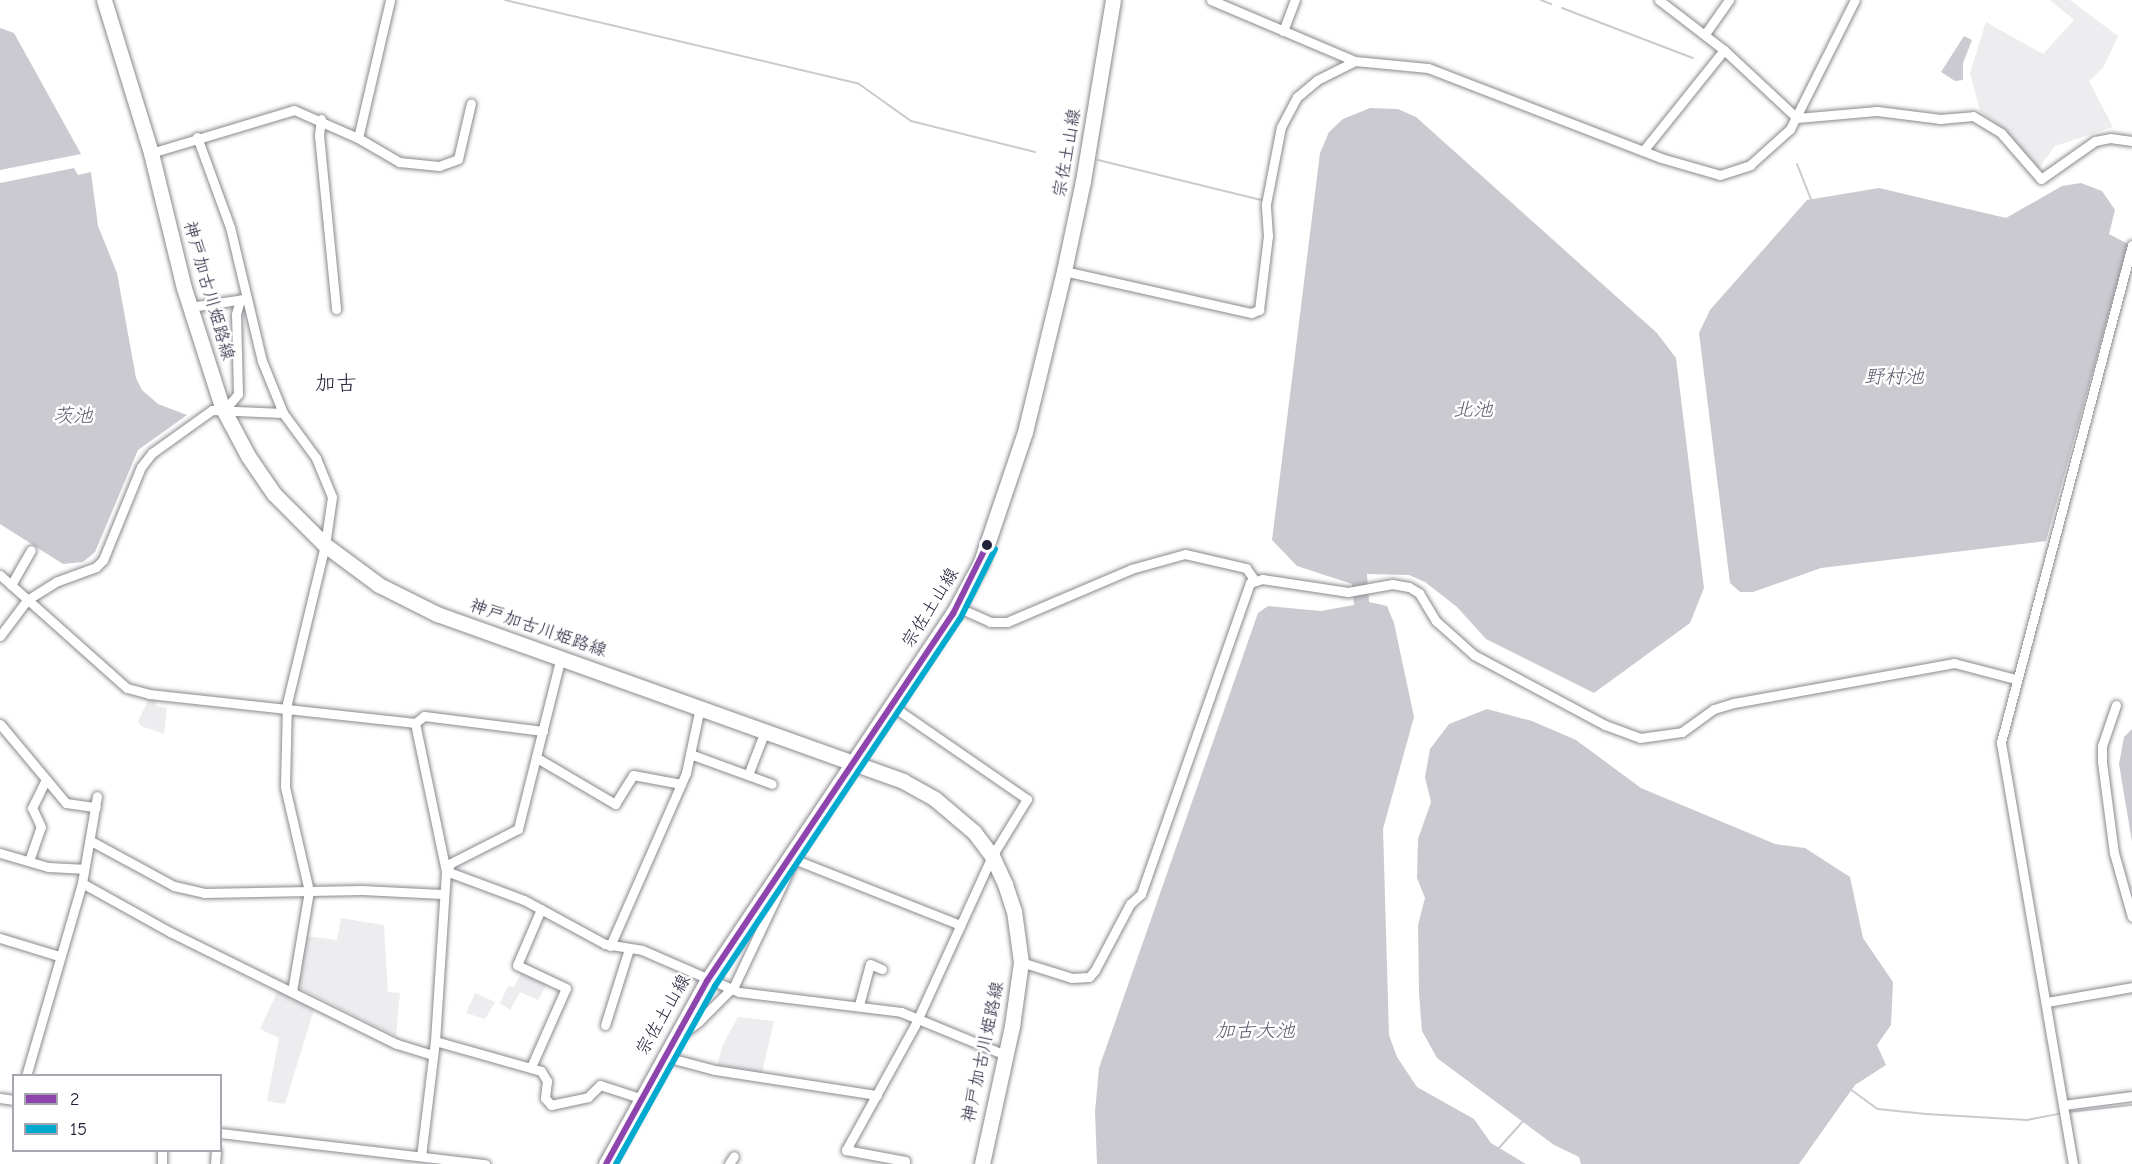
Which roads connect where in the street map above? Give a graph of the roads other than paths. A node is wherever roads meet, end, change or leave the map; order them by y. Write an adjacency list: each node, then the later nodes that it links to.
1 (104, 0): 20 (main road, 神戸加古川姫路線)
2 (390, 0): 17 (street)
3 (1113, 0): 22 (main road, 宗佐土山線)
4 (1211, 0): 9 (street)
5 (1295, 0): 9 (street)
6 (1659, 0): 10 (street)
7 (1729, 0): 10 (street)
8 (1855, 0): 14 (street)
9 (1283, 31): 12 (street)
10 (1705, 34): 11 (street)
11 (1724, 50): 14 (street); 19 (street)
12 (1355, 61): 19 (street); 22 (street)
13 (471, 103): 17 (street)
14 (1797, 118): 18 (street); 19 (street)
15 (321, 119): 16 (street); 17 (street); 25 (street)
16 (197, 137): 20 (street); 23 (street)
17 (358, 138)
18 (2132, 141)
19 (1643, 152)
20 (151, 153): 24 (main road, 神戸加古川姫路線)
21 (2132, 245): 37 (street)
22 (1064, 271): 34 (main road, 宗佐土山線)
23 (243, 299): 24 (street); 26 (street); 27 (street)
24 (190, 307): 26 (main road, 神戸加古川姫路線)
25 (336, 309)
26 (224, 408): 27 (street); 28 (main road, 神戸加古川姫路線); 33 (street)
27 (283, 412): 28 (street)
28 (325, 545): 36 (main road, 神戸加古川姫路線); 41 (street)
29 (31, 550): 32 (street)
30 (0, 575): 32 (street)
31 (1256, 581): 34 (street); 37 (street); 72 (street)
32 (11, 585): 33 (street)
33 (27, 600): 35 (street); 41 (street)
34 (957, 607): 39 (main road, 宗佐土山線)
35 (0, 639)
36 (561, 657): 40 (main road, 神戸加古川姫路線); 44 (street)
37 (2016, 679): 78 (street)
38 (2116, 705): 66 (street)
39 (892, 706): 48 (main road, 宗佐土山線); 57 (street)
40 (700, 707): 45 (main road, 神戸加古川姫路線); 46 (street)
41 (288, 708): 42 (street); 63 (street)
42 (415, 723): 44 (street); 61 (street)
43 (0, 724): 50 (street)
44 (543, 731): 47 (street)
45 (765, 731): 48 (main road, 神戸加古川姫路線); 49 (street)
46 (690, 754): 49 (street); 51 (street)
47 (537, 758): 51 (street); 61 (street)
48 (854, 762): 57 (main road, 神戸加古川姫路線); 58 (main road, 宗佐土山線)
49 (748, 775): 52 (street)
50 (46, 779): 54 (street); 59 (street)
51 (681, 784): 69 (street)
52 (772, 784)
53 (97, 796): 54 (street)
54 (96, 807): 55 (street)
55 (91, 841): 60 (street); 63 (street)
56 (0, 853): 59 (street)
57 (992, 856): 67 (street); 72 (main road, 神戸加古川姫路線)
58 (793, 859): 67 (street); 74 (main road, 宗佐土山線); 76 (street)
59 (29, 861): 60 (street)
60 (82, 869): 62 (street)
61 (446, 871): 64 (street); 65 (street)
62 (82, 883): 71 (street); 77 (street)
63 (309, 891): 64 (street); 77 (street)
64 (442, 894): 83 (street)
65 (541, 909): 69 (street); 87 (street)
66 (2132, 917)
67 (960, 925): 80 (street)
68 (0, 939): 71 (street)
69 (610, 946): 70 (street)
70 (629, 949): 74 (street); 81 (street)
71 (59, 956): 88 (street)
72 (1021, 962): 85 (main road, 神戸加古川姫路線)
73 (882, 969): 79 (street)
74 (707, 981): 76 (street); 82 (main road, 宗佐土山線)
75 (2132, 987): 78 (street)
76 (731, 990): 79 (street); 82 (street)
77 (292, 992): 84 (street)
78 (2047, 1002): 92 (street)
79 (859, 1005): 80 (street)
80 (916, 1019): 85 (street); 89 (street)
81 (604, 1025)
82 (671, 1040): 86 (main road, 宗佐土山線)
83 (435, 1041): 84 (street); 87 (street)
84 (430, 1054): 94 (street)
85 (1003, 1054): 98 (main road, 神戸加古川姫路線)
86 (662, 1056): 89 (street); 91 (main road, 宗佐土山線)
87 (531, 1067): 91 (street)
88 (27, 1074)
89 (877, 1095): 97 (street)
90 (2132, 1096): 92 (street)
91 (640, 1098): 96 (main road, 宗佐土山線)
92 (2064, 1110): 99 (street)
93 (222, 1133): 94 (street)
94 (421, 1156): 95 (street)
95 (485, 1164)
96 (606, 1164)
97 (904, 1164)
98 (982, 1164)
99 (2073, 1164)

